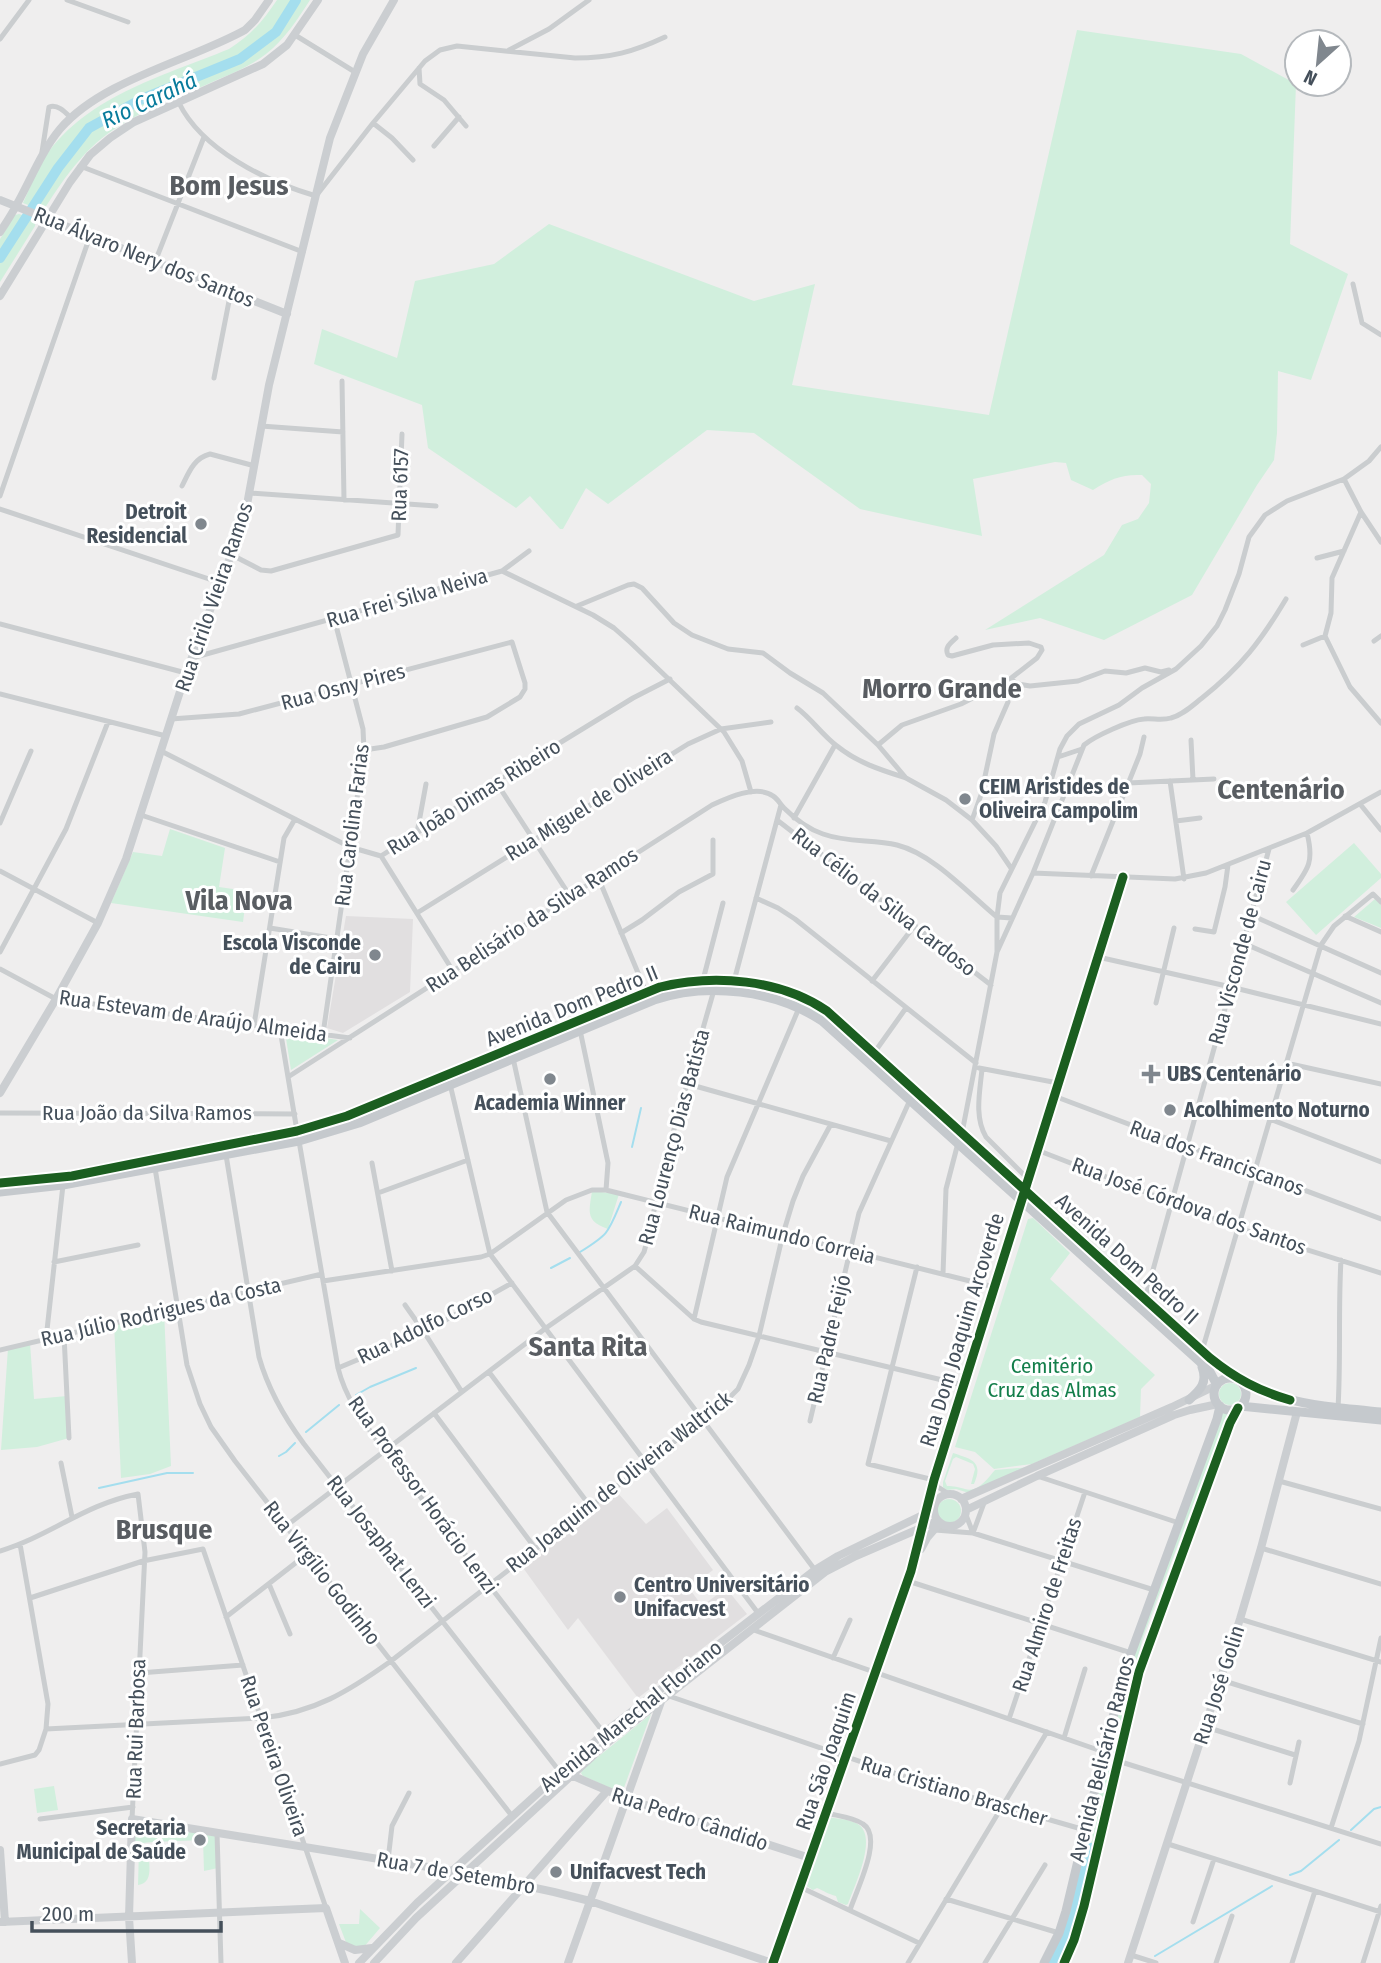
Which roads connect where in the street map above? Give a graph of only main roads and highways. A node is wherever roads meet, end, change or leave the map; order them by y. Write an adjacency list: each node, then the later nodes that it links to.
1 (269, 0): 5 (main road)
2 (318, 0): 6 (main road)
3 (394, 0): 9 (main road, Rua Cirilo Vieira Ramos)
4 (0, 200): 5 (main road, Rua Álvaro Nery dos Santos)
5 (18, 207): 6 (main road, Rua Álvaro Nery dos Santos); 7 (main road)
6 (48, 219): 8 (main road); 9 (main road, Rua Álvaro Nery dos Santos)
7 (0, 232)
8 (0, 296)
9 (287, 314): 10 (main road, Rua Cirilo Vieira Ramos)
10 (0, 1093)
11 (0, 1183): 14 (main road, Avenida Dom Pedro II)
12 (0, 1192): 13 (main road, Avenida Dom Pedro II)
13 (1200, 1363): 15 (main road, Avenida Dom Pedro II); 16 (main road)
14 (1238, 1379): 15 (main road); 18 (main road); 21 (main road, Avenida Dom Pedro II)
15 (1217, 1385): 16 (main road); 17 (main road)
16 (1189, 1400): 19 (main road)
17 (1219, 1405): 18 (main road); 19 (main road); 52 (main road, Avenida Belisário Ramos)
18 (1239, 1407): 20 (main road); 53 (main road, Avenida Belisário Ramos)
19 (1173, 1411): 23 (main road); 25 (main road)
20 (1297, 1412): 22 (main road); 44 (main road, Rua José Golin)
21 (1381, 1412)
22 (1381, 1420)
23 (961, 1499): 24 (main road); 25 (main road)
24 (930, 1508): 26 (main road, Rua São Joaquim); 27 (main road); 36 (main road, Avenida Marechal Floriano)
25 (966, 1512): 27 (main road)
26 (923, 1525): 27 (main road, Avenida Marechal Floriano); 28 (main road, Rua São Joaquim); 29 (main road, Avenida Marechal Floriano)
27 (938, 1525): 28 (main road, Rua São Joaquim)
28 (911, 1571): 35 (main road, Rua São Joaquim)
29 (664, 1696): 30 (main road, Avenida Marechal Floriano); 32 (main road)
30 (571, 1775): 31 (main road, Rua Pedro Cândido); 37 (main road, Avenida Marechal Floriano)
31 (607, 1791): 32 (main road, Rua Pedro Cândido); 38 (main road)
32 (626, 1799): 35 (main road, Rua Pedro Cândido); 39 (main road)
33 (132, 1819): 36 (main road, Rua 7 de Setembro); 40 (main road, Rua Rui Barbosa)
34 (0, 1850): 41 (main road)
35 (810, 1858): 51 (main road, Rua São Joaquim)
36 (452, 1871): 37 (main road, Rua 7 de Setembro); 43 (main road, Avenida Marechal Floriano)
37 (465, 1873): 38 (main road, Rua 7 de Setembro); 48 (main road, Avenida Marechal Floriano)
38 (524, 1886): 39 (main road, Rua 7 de Setembro); 49 (main road)
39 (590, 1901): 50 (main road); 51 (main road, Rua 7 de Setembro)
40 (129, 1917): 41 (main road); 42 (main road, Rua Pereira Oliveira); 45 (main road, Rua Rui Barbosa)
41 (3, 1922)
42 (339, 1943): 43 (main road); 46 (main road, Rua Pereira Oliveira)
43 (372, 1948): 47 (main road, Avenida Marechal Floriano)
44 (1130, 1959)
45 (132, 1963)
46 (345, 1963)
47 (359, 1963)
48 (374, 1963)
49 (456, 1963)
50 (568, 1963)
51 (773, 1963)
52 (1044, 1963)
53 (1064, 1963)

